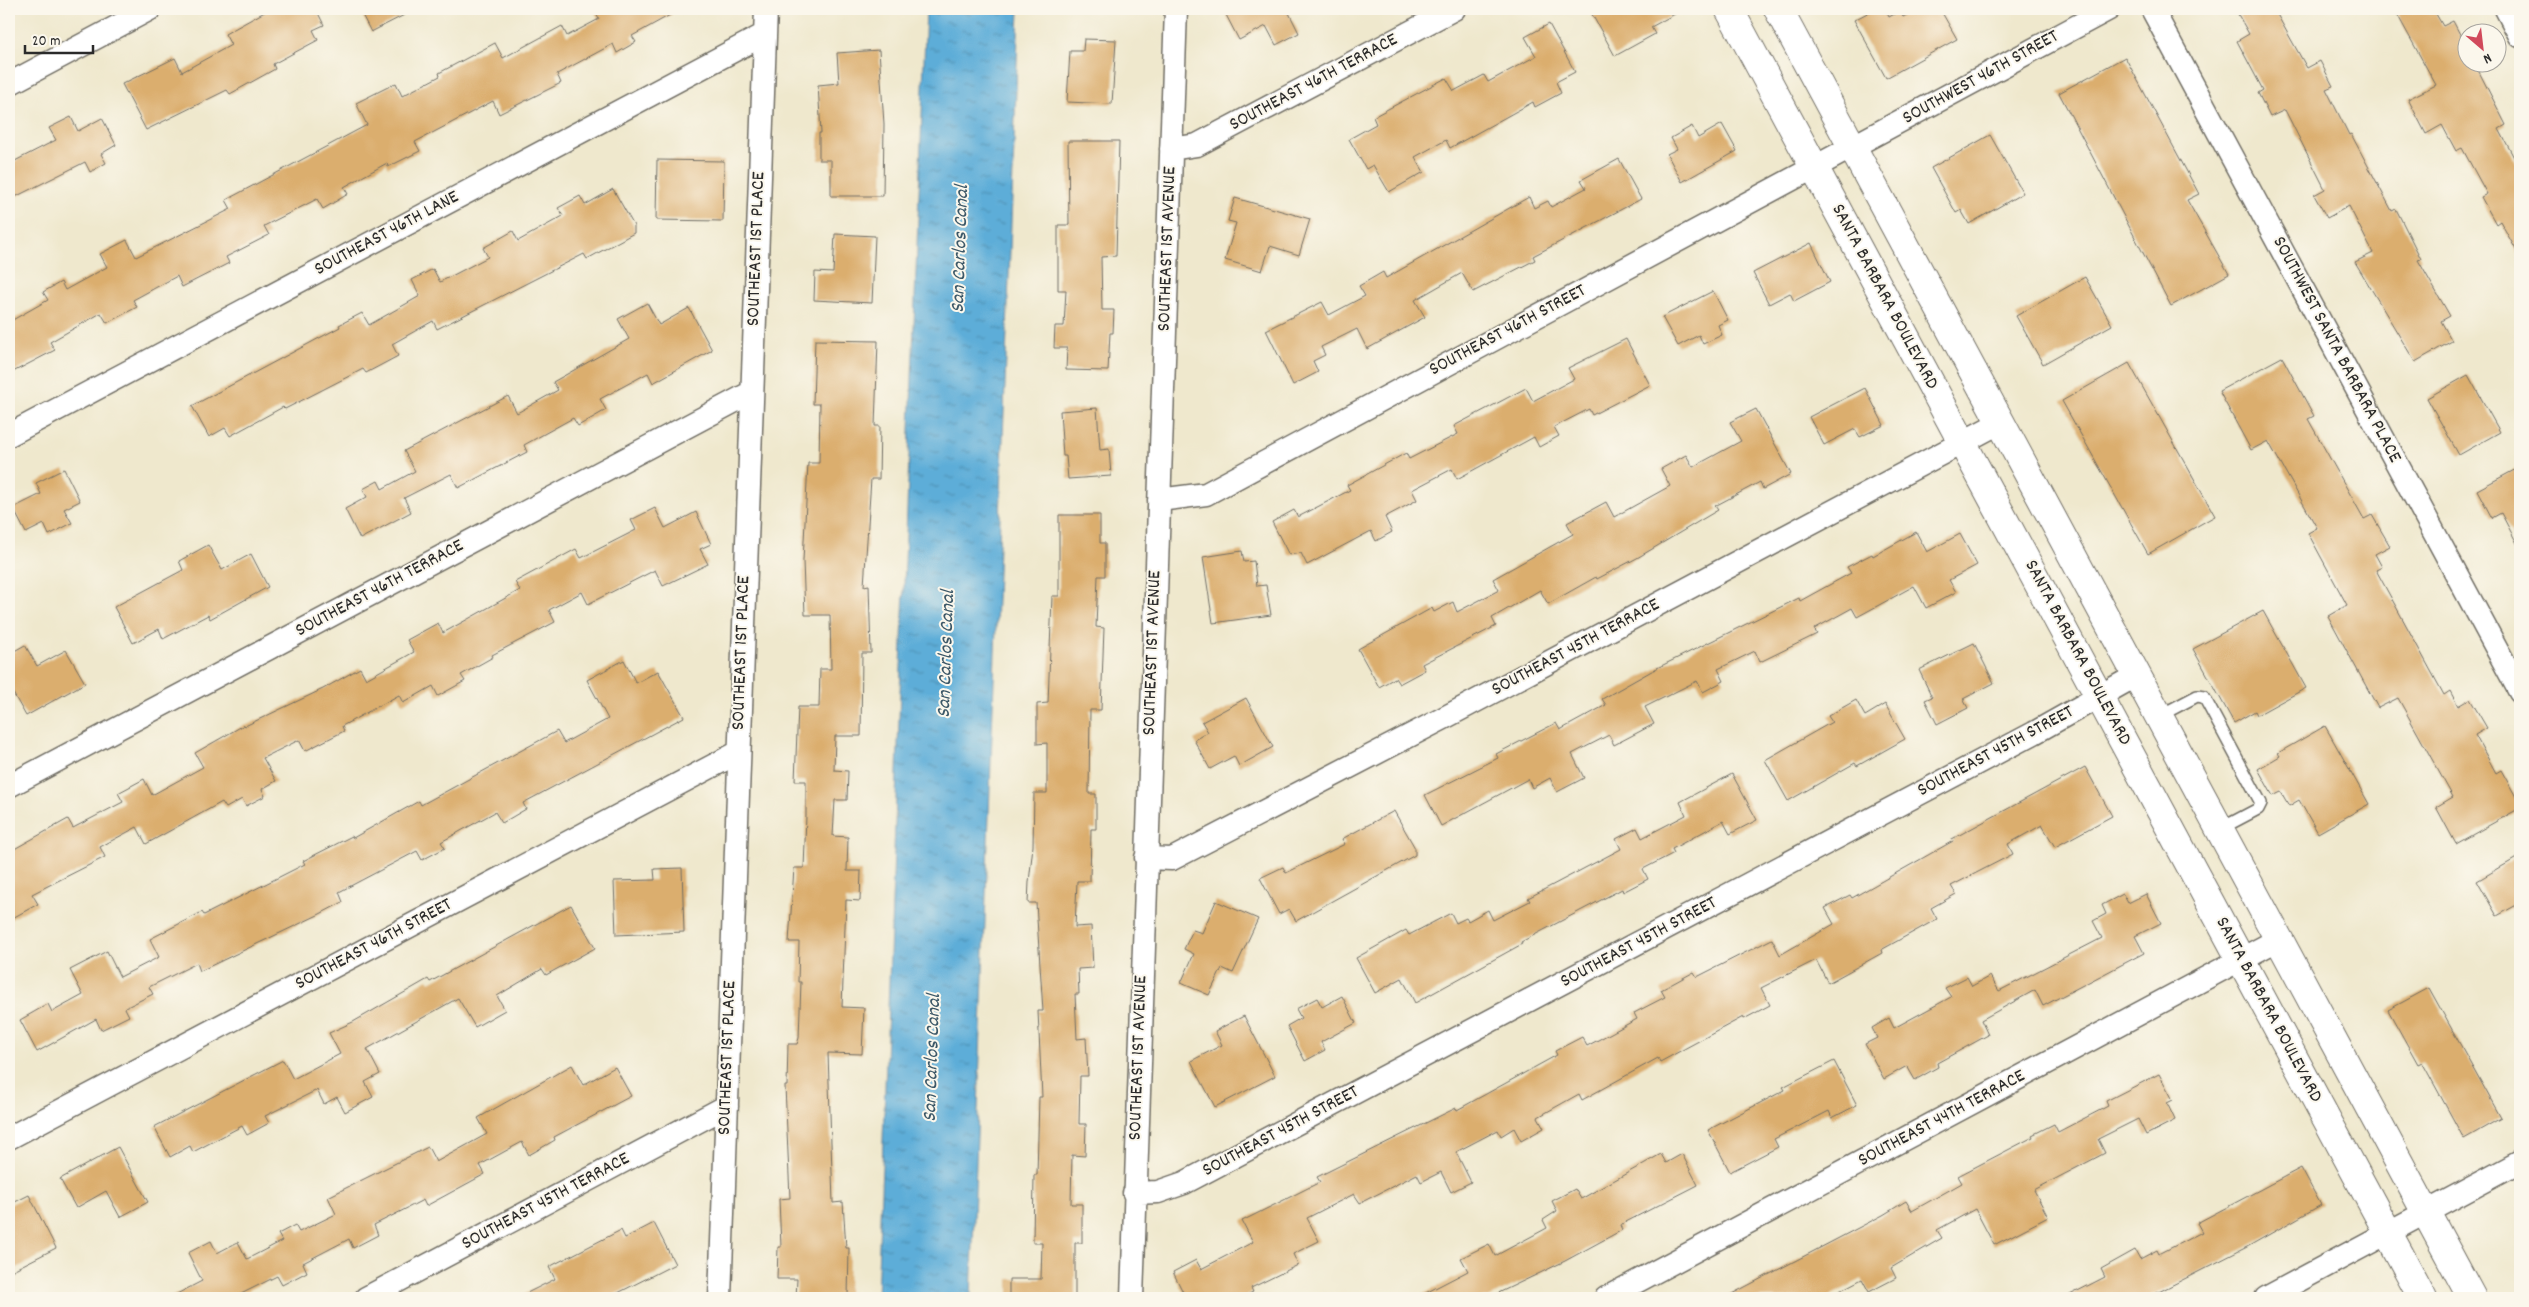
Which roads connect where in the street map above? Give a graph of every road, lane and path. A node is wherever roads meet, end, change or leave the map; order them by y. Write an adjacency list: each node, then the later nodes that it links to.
1 (150, 9): 12 (street)
2 (766, 9): 10 (street, SOUTHEAST 1ST PLACE)
3 (1176, 9): 14 (street, SOUTHEAST 1ST AVENUE)
4 (1454, 9): 14 (street, SOUTHEAST 46TH TERRACE)
5 (1729, 9): 15 (main road, SANTA BARBARA BOULEVARD)
6 (1778, 9): 13 (main road)
7 (2110, 9): 13 (street, SOUTHWEST 46TH STREET)
8 (2152, 9): 22 (street, SOUTHWEST SANTA BARBARA PLACE)
9 (2506, 9): 11 (street)
10 (765, 34): 16 (street, SOUTHEAST 1ST PLACE); 18 (street, SOUTHEAST 46TH LANE)
11 (2520, 36)
12 (9, 84)
13 (1853, 148): 15 (street, SOUTHEAST 46TH STREET); 17 (main road)
14 (1171, 149): 20 (street, SOUTHEAST 1ST AVENUE)
15 (1815, 168): 19 (main road, SANTA BARBARA BOULEVARD); 20 (street, SOUTHEAST 46TH STREET)
16 (752, 392): 25 (street, SOUTHEAST 1ST PLACE); 26 (street, SOUTHEAST 46TH TERRACE)
17 (2000, 422): 19 (street, SOUTHEAST 45TH TERRACE); 21 (main road)
18 (9, 435)
19 (1962, 441): 23 (main road, SANTA BARBARA BOULEVARD); 28 (street, SOUTHEAST 45TH TERRACE)
20 (1159, 500): 28 (street, SOUTHEAST 1ST AVENUE)
21 (2136, 674): 23 (street, SOUTHEAST 45TH STREET); 24 (main road)
22 (2520, 692)
23 (2100, 696): 30 (main road, SANTA BARBARA BOULEVARD); 34 (street, SOUTHEAST 45TH STREET)
24 (2159, 716): 27 (main road); 27 (lane)
25 (738, 752): 31 (street, SOUTHEAST 1ST PLACE); 32 (street, SOUTHEAST 46TH STREET)
26 (9, 786)
27 (2220, 829): 29 (main road)
28 (1146, 858): 34 (street, SOUTHEAST 1ST AVENUE)
29 (2279, 939): 30 (street, SOUTHEAST 44TH TERRACE); 35 (main road)
30 (2241, 959): 36 (main road, SANTA BARBARA BOULEVARD); 40 (street, SOUTHEAST 44TH TERRACE)
31 (727, 1106): 37 (street, SOUTHEAST 45TH TERRACE); 38 (street, SOUTHEAST 1ST PLACE)
32 (9, 1138)
33 (2520, 1162): 35 (street)
34 (1134, 1193): 39 (street, SOUTHEAST 1ST AVENUE)
35 (2426, 1212): 36 (street); 43 (main road)
36 (2387, 1232): 41 (street); 42 (main road, SANTA BARBARA BOULEVARD)
37 (366, 1298)
38 (720, 1298)
39 (1132, 1298)
40 (1606, 1298)
41 (2266, 1298)
42 (2424, 1298)
43 (2472, 1298)

